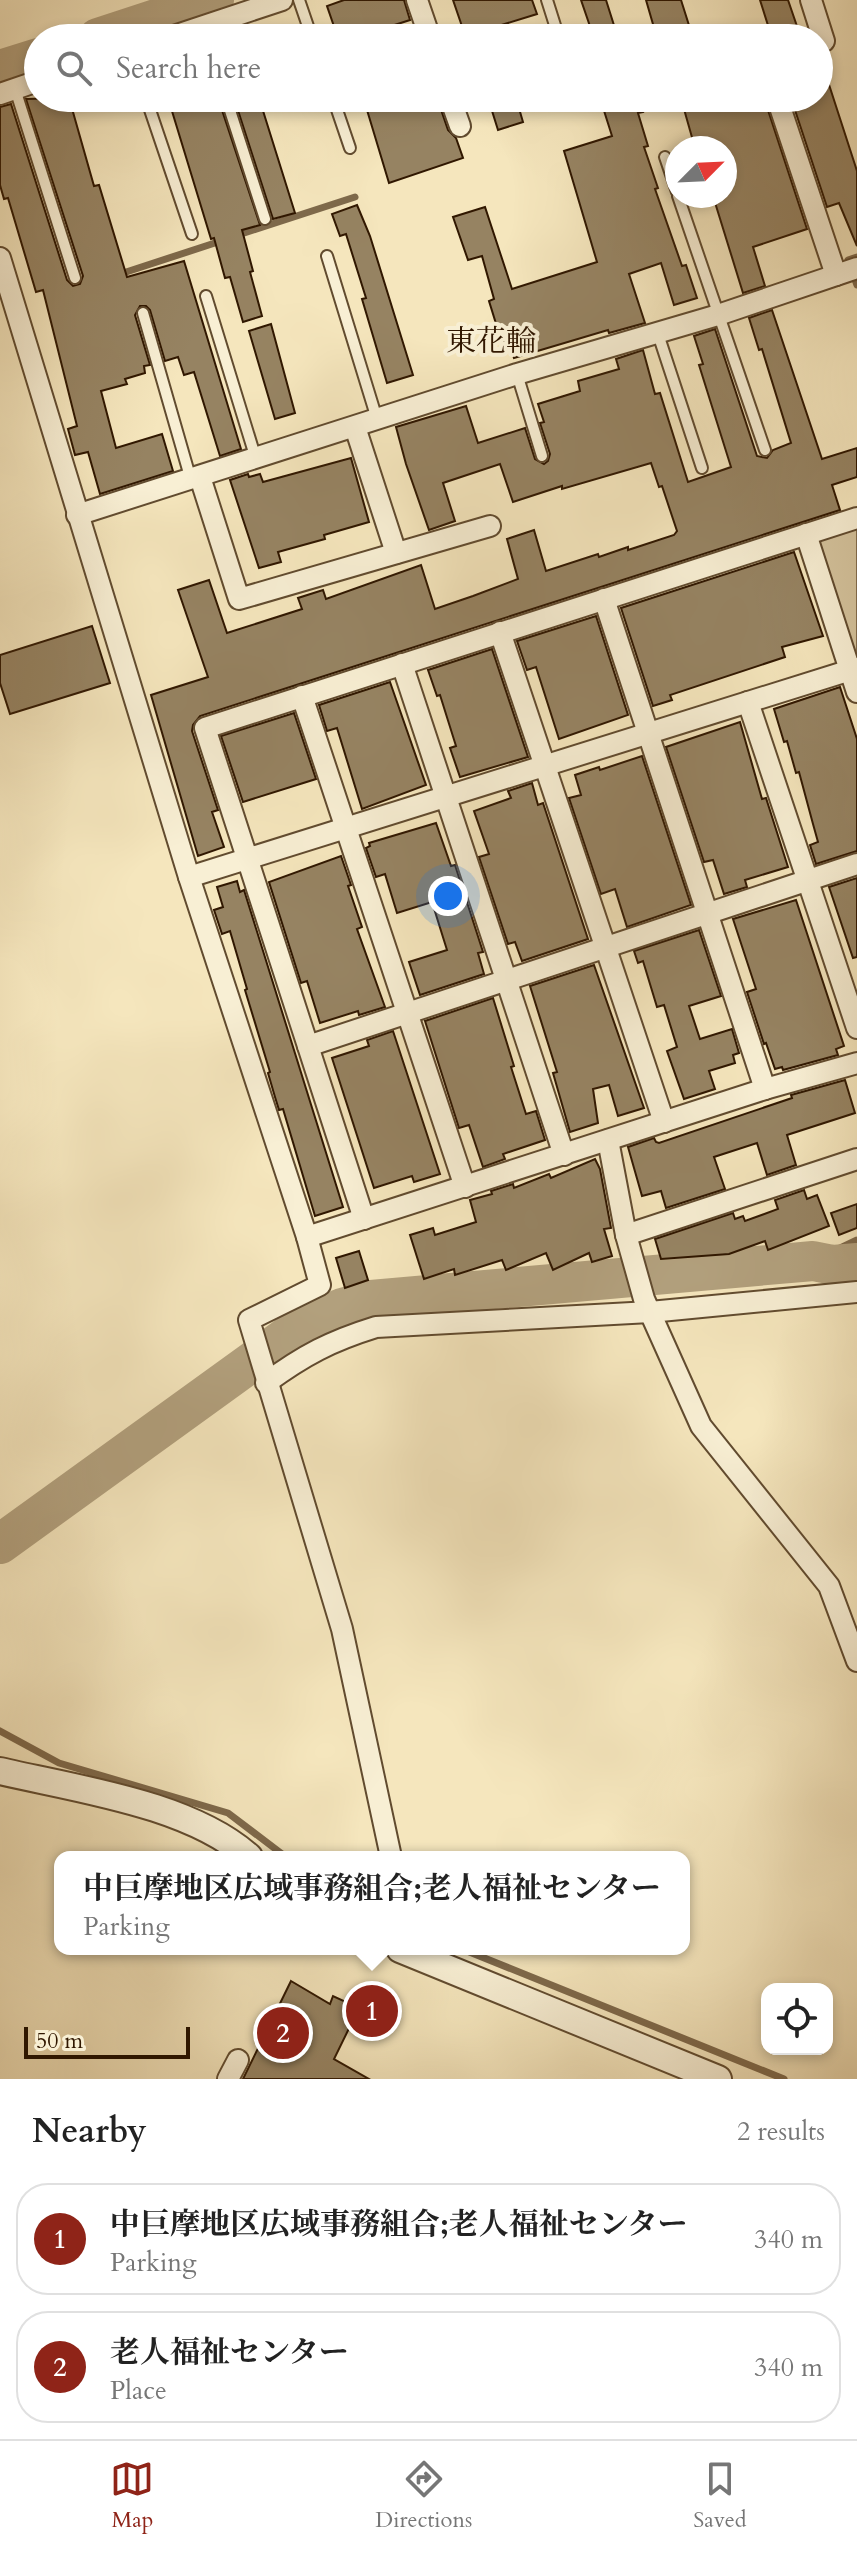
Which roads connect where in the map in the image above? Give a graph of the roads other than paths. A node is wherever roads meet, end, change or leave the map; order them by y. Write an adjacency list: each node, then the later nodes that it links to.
1 (282, 0): 6 (street)
2 (299, 0): 7 (lane)
3 (417, 0): 8 (street)
4 (547, 0): 9 (lane)
5 (811, 0): 10 (street)
6 (224, 24)
7 (307, 24)
8 (425, 24)
9 (555, 24)
10 (819, 24)
11 (8, 91): 25 (lane)
12 (151, 112): 21 (lane)
13 (231, 112): 20 (lane)
14 (338, 112): 18 (lane)
15 (455, 112): 17 (street)
16 (783, 112): 24 (street)
17 (460, 126)
18 (350, 148)
19 (683, 208): 28 (lane)
20 (265, 219)
21 (192, 234)
22 (327, 256): 31 (lane)
23 (0, 258): 38 (street)
24 (847, 271): 28 (street)
25 (75, 278)
26 (206, 296): 35 (lane)
27 (143, 313): 37 (lane)
28 (718, 315): 29 (street); 33 (lane)
29 (658, 334): 30 (street); 36 (lane)
30 (517, 374): 31 (street); 34 (lane)
31 (377, 419): 32 (street)
32 (355, 427): 35 (street); 42 (street)
33 (765, 450)
34 (542, 456)
35 (256, 459): 37 (street)
36 (702, 468)
37 (195, 478): 38 (street); 42 (street)
38 (77, 515): 56 (street)
39 (857, 518): 41 (street)
40 (490, 526): 42 (street)
41 (806, 534): 43 (street); 46 (street)
42 (396, 553)
43 (604, 599): 44 (street); 50 (street)
44 (500, 632): 45 (street); 51 (street)
45 (402, 664): 48 (street); 52 (street)
46 (853, 669): 47 (street); 49 (street)
47 (857, 692)
48 (302, 696): 53 (street); 54 (street)
49 (748, 702): 50 (street); 57 (street)
50 (649, 734): 51 (street); 58 (street)
51 (545, 766): 52 (street); 59 (street)
52 (446, 798): 53 (street); 60 (street)
53 (346, 830): 54 (street); 61 (street)
54 (247, 859): 56 (street); 63 (street)
55 (857, 864): 57 (street)
56 (189, 877): 73 (street)
57 (807, 880): 58 (street); 62 (street)
58 (708, 913): 59 (street); 65 (street)
59 (605, 947): 60 (street); 66 (street)
60 (507, 980): 61 (street); 68 (street)
61 (406, 1013): 63 (street); 70 (street)
62 (857, 1028)
63 (308, 1046): 71 (street)
64 (857, 1063): 65 (street)
65 (765, 1089): 66 (street)
66 (664, 1122): 67 (street)
67 (608, 1140): 68 (street); 72 (street)
68 (564, 1155): 70 (street)
69 (857, 1159): 72 (street)
70 (465, 1187): 71 (street)
71 (364, 1219): 73 (street)
72 (626, 1235): 75 (street)
73 (307, 1237): 76 (street)
74 (857, 1292): 75 (street)
75 (647, 1306): 76 (street); 77 (street)
76 (265, 1376): 80 (street)
77 (857, 1661)
78 (0, 1771): 79 (street)
79 (240, 1851)
80 (390, 1851)
81 (416, 1955): 84 (street)
82 (238, 2060): 83 (street)
83 (228, 2079)
84 (718, 2079)

